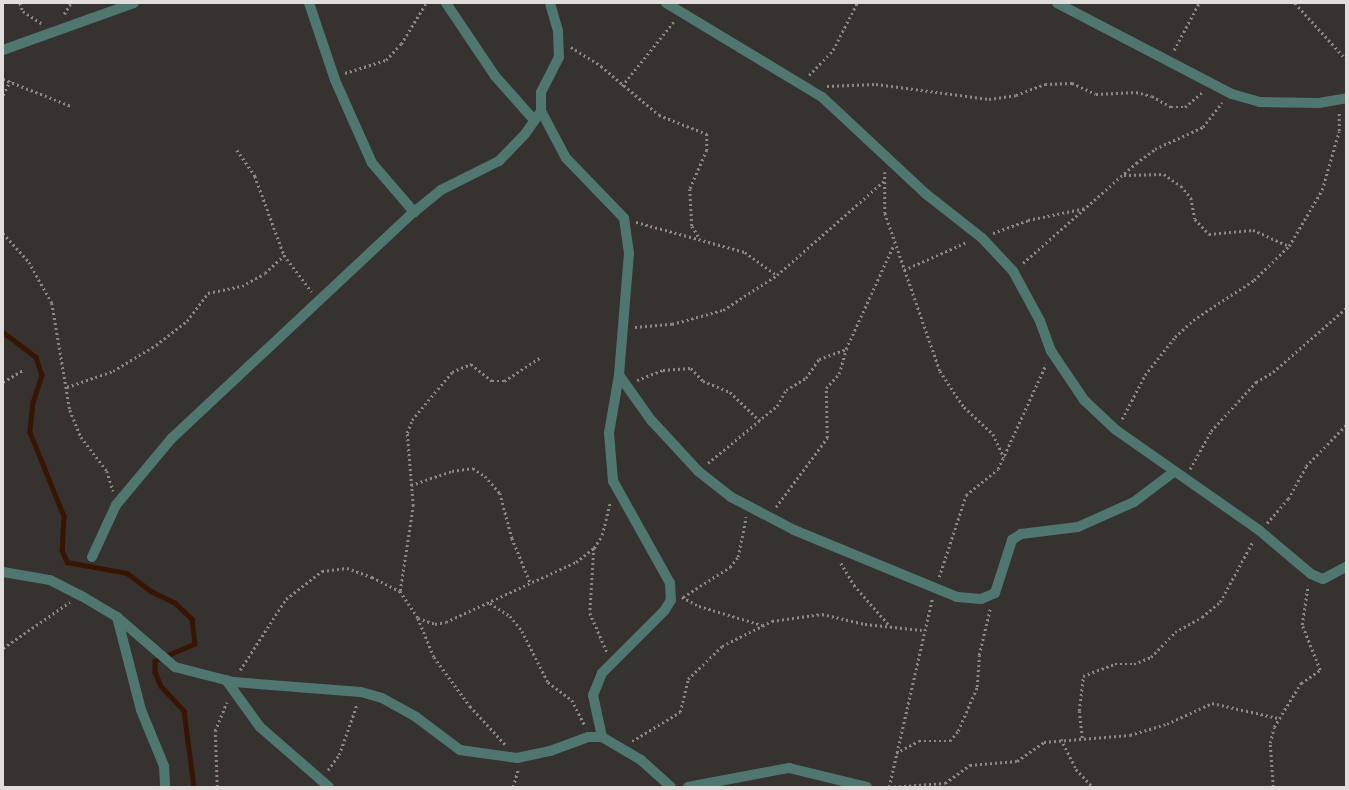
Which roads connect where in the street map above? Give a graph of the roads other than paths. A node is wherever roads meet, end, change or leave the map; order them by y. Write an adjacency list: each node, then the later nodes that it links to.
1 (134, 3): 7 (street)
2 (309, 3): 11 (street)
3 (446, 3): 10 (street)
4 (550, 3): 9 (street)
5 (666, 3): 13 (street)
6 (1057, 3): 8 (street)
7 (3, 50)
8 (1343, 98)
9 (541, 111): 10 (street); 12 (street)
10 (534, 120): 11 (street)
11 (414, 212): 14 (street)
12 (619, 375): 13 (street); 19 (street)
13 (1179, 474): 15 (street)
14 (92, 557)
15 (1346, 567)
16 (3, 572): 17 (street)
17 (118, 617): 18 (street); 21 (street)
18 (231, 684): 19 (street); 20 (street)
19 (602, 736): 22 (street)
20 (325, 784)
21 (165, 787)
22 (671, 787)
23 (688, 787): 24 (street)
24 (867, 787)

